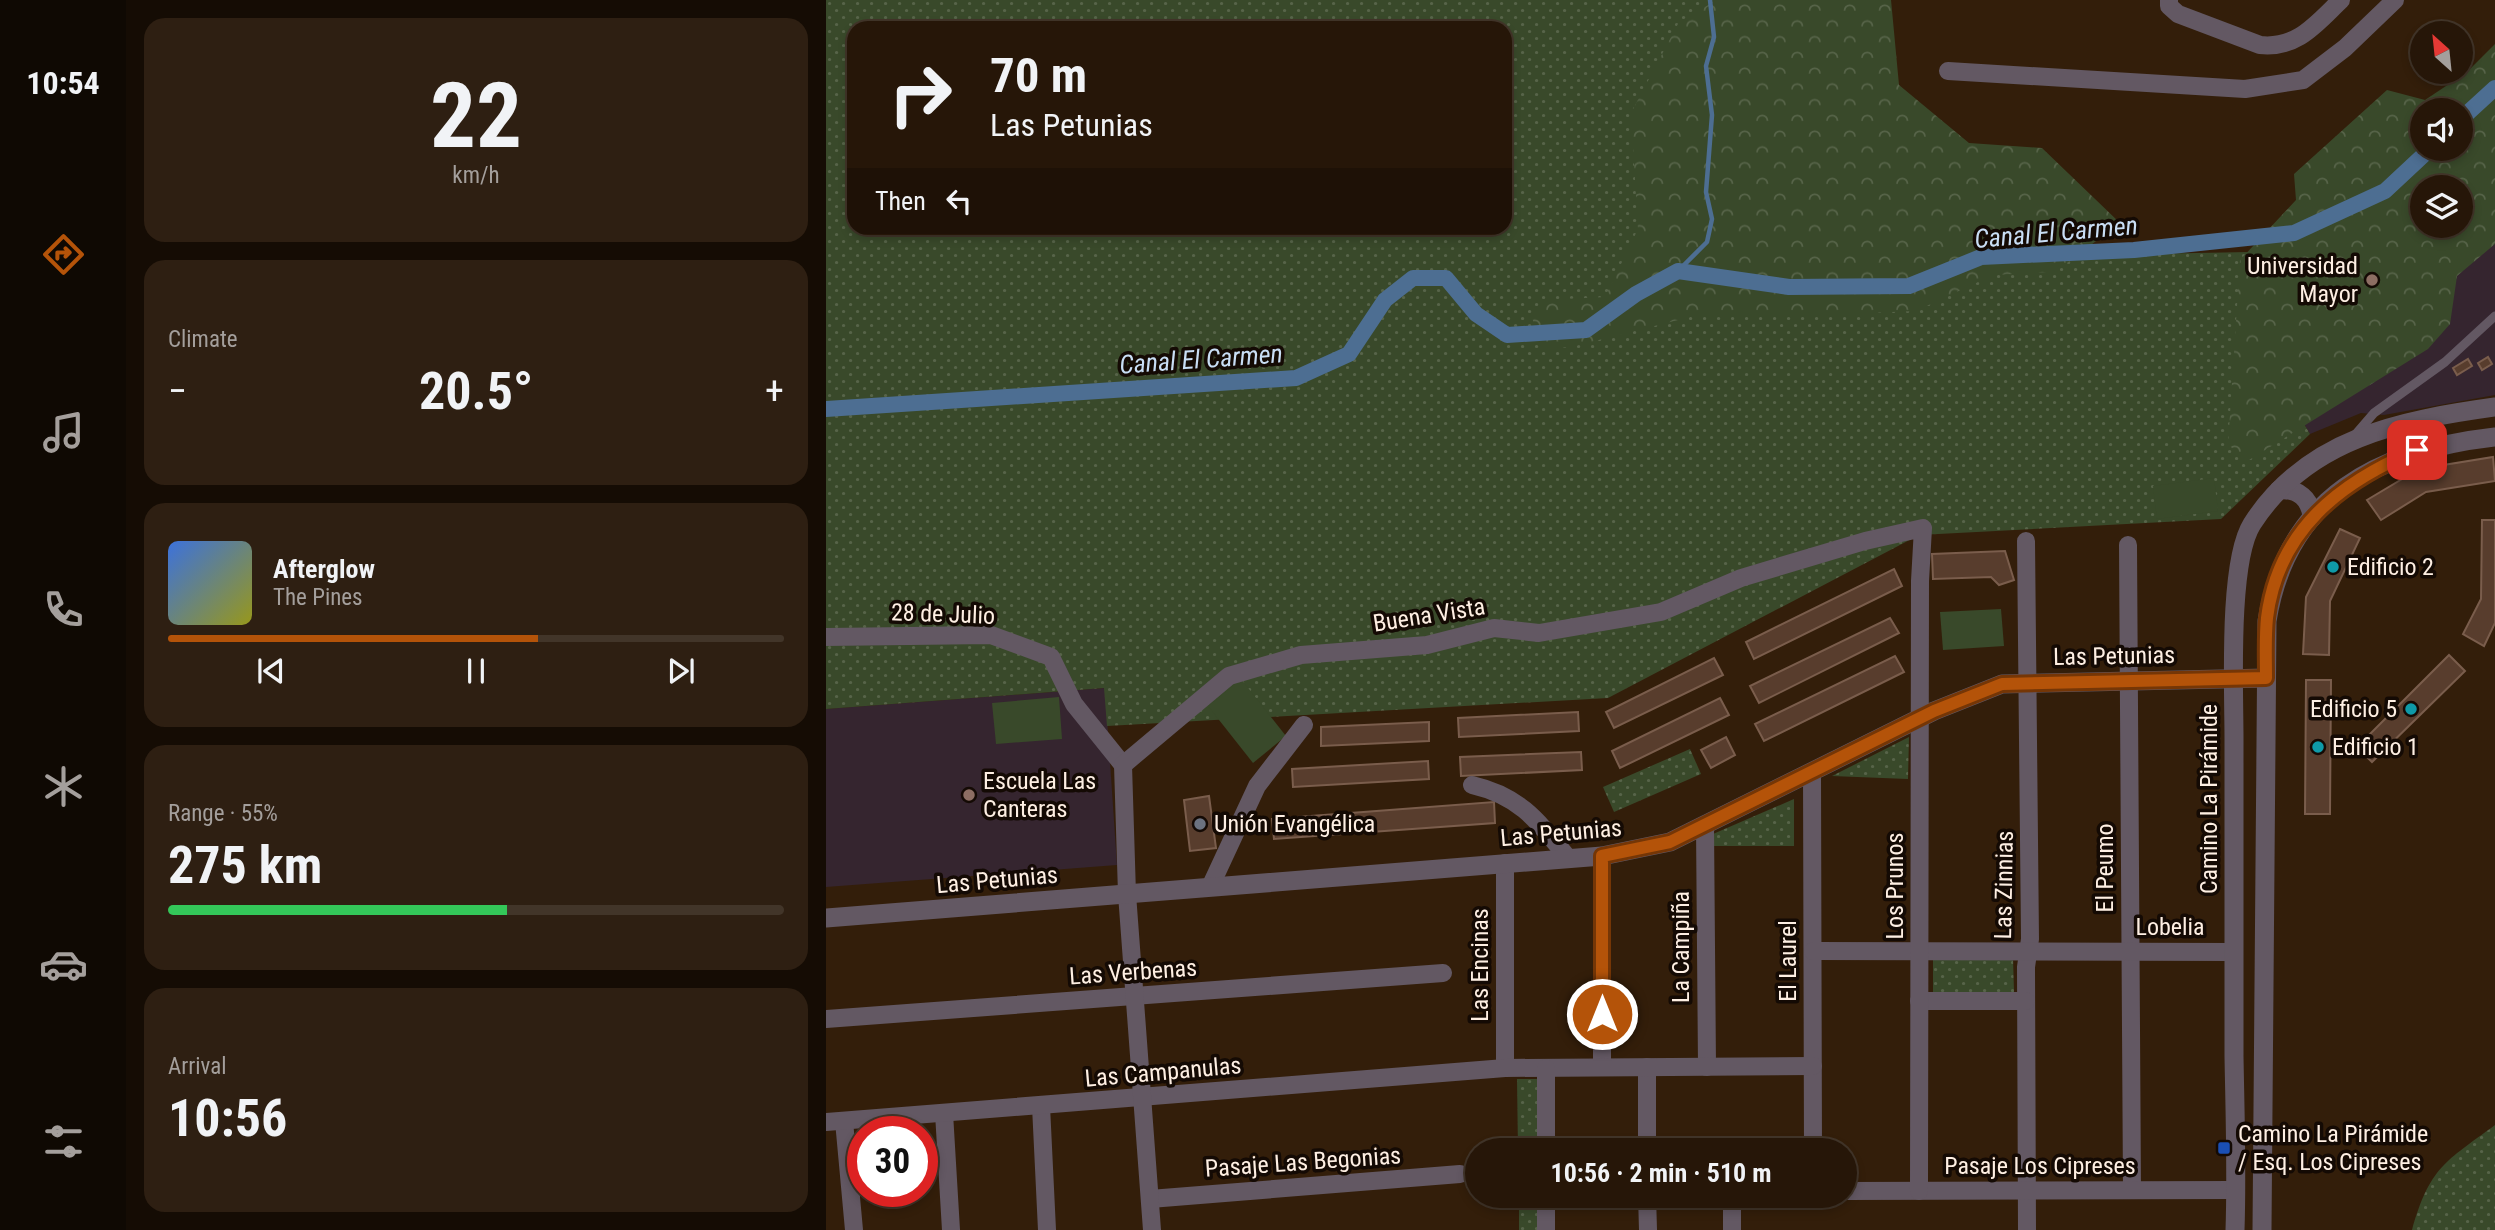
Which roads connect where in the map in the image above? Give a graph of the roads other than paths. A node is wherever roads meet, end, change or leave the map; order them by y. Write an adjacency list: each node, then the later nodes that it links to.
1 (2169, 0): 2 (street)
2 (2341, 0)
3 (2395, 0): 4 (street)
4 (1948, 71)
5 (2495, 316): 8 (lane)
6 (2495, 407): 8 (street, Camino La Pirámide)
7 (2495, 437): 10 (street)
8 (2352, 439): 9 (street, Camino La Pirámide)
9 (2279, 490): 10 (street); 17 (street, Camino La Pirámide)
10 (2312, 518): 15 (street)
11 (2026, 541): 18 (street, Las Zinnias)
12 (2127, 545): 16 (street, El Peumo)
13 (1920, 581): 19 (street, Los Prunos); 21 (street, Buena Vista)
14 (826, 637): 21 (street, 28 de Julio)
15 (2266, 678): 17 (street, Las Petunias); 74 (street)
16 (2129, 680): 17 (street, Las Petunias); 18 (street, Las Petunias); 34 (street, El Peumo)
17 (2234, 680): 35 (street, Camino La Pirámide)
18 (2027, 682): 19 (street, Las Petunias); 33 (street, Las Zinnias)
19 (1919, 720): 22 (street, Las Petunias); 32 (street, Los Prunos)
20 (1304, 725): 28 (street)
21 (1123, 765): 29 (street)
22 (1812, 772): 24 (street, Las Petunias); 31 (street, El Laurel)
23 (1472, 785): 26 (street)
24 (1705, 826): 25 (street, Las Petunias); 44 (street, La Campiña)
25 (1602, 856): 26 (street, Las Petunias); 42 (street)
26 (1569, 858): 27 (street, Las Petunias)
27 (1504, 863): 28 (street, Las Petunias); 45 (street, Las Encinas)
28 (1211, 885): 29 (street, Las Petunias)
29 (1127, 894): 30 (street, Las Petunias); 37 (street)
30 (826, 918)
31 (1813, 951): 32 (street, Lobelia); 41 (street, El Laurel)
32 (1919, 951): 33 (street, Lobelia); 38 (street, Los Prunos)
33 (2028, 951): 34 (street, Lobelia); 39 (street, Las Zinnias)
34 (2130, 951): 35 (street, Lobelia); 56 (street, El Peumo)
35 (2234, 951): 57 (street, Camino La Pirámide)
36 (1443, 973): 37 (street, Las Verbenas)
37 (1135, 996): 40 (street, Las Verbenas); 47 (street)
38 (1919, 1000): 39 (street); 59 (street, Los Prunos)
39 (2026, 1001): 60 (street, Las Zinnias)
40 (826, 1019)
41 (1813, 1066): 44 (street, Las Campanulas); 54 (street, El Laurel)
42 (1602, 1067): 43 (street, Las Campanulas); 46 (street, Las Campanulas)
43 (1647, 1067): 44 (street, Las Campanulas); 53 (street)
44 (1707, 1067)
45 (1505, 1068): 46 (street, Las Campanulas); 47 (street, Las Campanulas)
46 (1546, 1068): 52 (street)
47 (1142, 1098): 48 (street, Las Campanulas); 61 (street)
48 (1041, 1106): 49 (street, Las Campanulas); 67 (street)
49 (944, 1113): 50 (street, Las Campanulas); 66 (street)
50 (844, 1121): 51 (street, Las Campanulas); 65 (street)
51 (826, 1122)
52 (1546, 1138)
53 (1647, 1138)
54 (1813, 1138)
55 (1460, 1174): 61 (street, Pasaje Las Begonias)
56 (2132, 1190): 57 (street, Pasaje Los Cipreses); 60 (street, Pasaje Los Cipreses)
57 (2235, 1190): 73 (street, Camino La Pirámide)
58 (1857, 1191): 59 (street, Pasaje Los Cipreses)
59 (1919, 1191): 60 (street, Pasaje Los Cipreses)
60 (2027, 1191): 72 (street, Las Zinnias)
61 (1150, 1199): 68 (street)
62 (1546, 1208): 69 (street)
63 (1647, 1208): 70 (street)
64 (1732, 1208): 71 (street)
65 (854, 1230)
66 (951, 1230)
67 (1048, 1230)
68 (1152, 1230)
69 (1546, 1230)
70 (1648, 1230)
71 (1732, 1230)
72 (2027, 1230)
73 (2235, 1230)
74 (2262, 1230)

